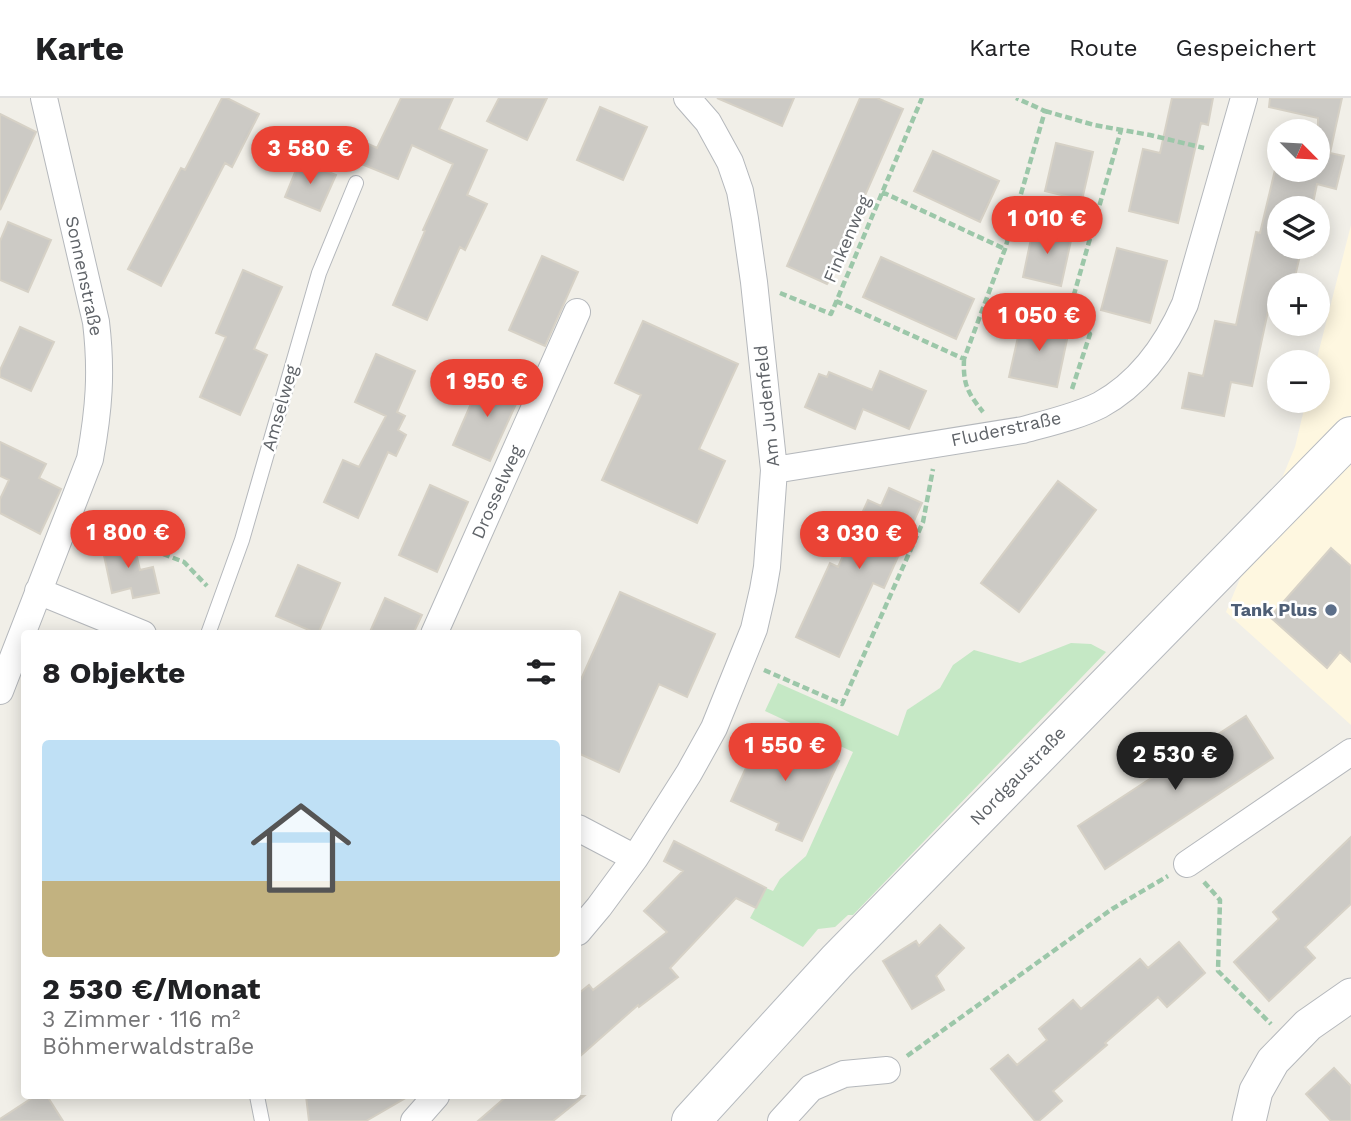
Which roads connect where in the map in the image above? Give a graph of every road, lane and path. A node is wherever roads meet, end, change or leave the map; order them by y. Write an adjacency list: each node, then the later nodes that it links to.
1 (44, 98): 22 (street, Sonnenstraße)
2 (687, 98): 12 (street, Am Judenfeld)
3 (922, 98): 10 (path, Finkenweg)
4 (1016, 98): 6 (path)
5 (1244, 98): 8 (street, Fluderstraße)
6 (1045, 111): 7 (path); 11 (path)
7 (1121, 130): 8 (path); 16 (path)
8 (1228, 153): 16 (street, Fluderstraße)
9 (356, 183): 23 (lane, Amselweg)
10 (882, 192): 11 (path); 13 (path, Finkenweg)
11 (1005, 249): 15 (path)
12 (754, 282): 13 (path, Finkenweg); 20 (street, Am Judenfeld)
13 (836, 301): 15 (path)
14 (577, 312): 27 (street, Drosselweg)
15 (964, 359): 17 (path)
16 (1062, 420): 17 (street, Fluderstraße)
17 (1001, 433): 19 (street, Fluderstraße)
18 (1351, 436): 43 (main road, Nordgaustraße)
19 (936, 444): 20 (street, Fluderstraße); 29 (path)
20 (774, 470): 29 (street, Am Judenfeld)
21 (163, 554): 23 (path)
22 (38, 591): 24 (street, Sonnenstraße); 25 (street)
23 (220, 600): 26 (lane, Amselweg)
24 (23, 630)
25 (133, 630)
26 (209, 630)
27 (436, 630)
28 (21, 636): 30 (street, Sonnenstraße)
29 (742, 661): 33 (street, Am Judenfeld)
30 (0, 691)
31 (1351, 752): 34 (street)
32 (581, 830): 33 (street)
33 (635, 858): 35 (street, Am Judenfeld)
34 (1186, 864): 37 (path); 38 (path)
35 (581, 928)
36 (1351, 995): 37 (street)
37 (1290, 1043): 45 (street)
38 (887, 1070): 44 (street)
39 (258, 1099): 41 (lane)
40 (433, 1099): 42 (street)
41 (262, 1121)
42 (414, 1121)
43 (691, 1121)
44 (781, 1121)
45 (1250, 1121)

